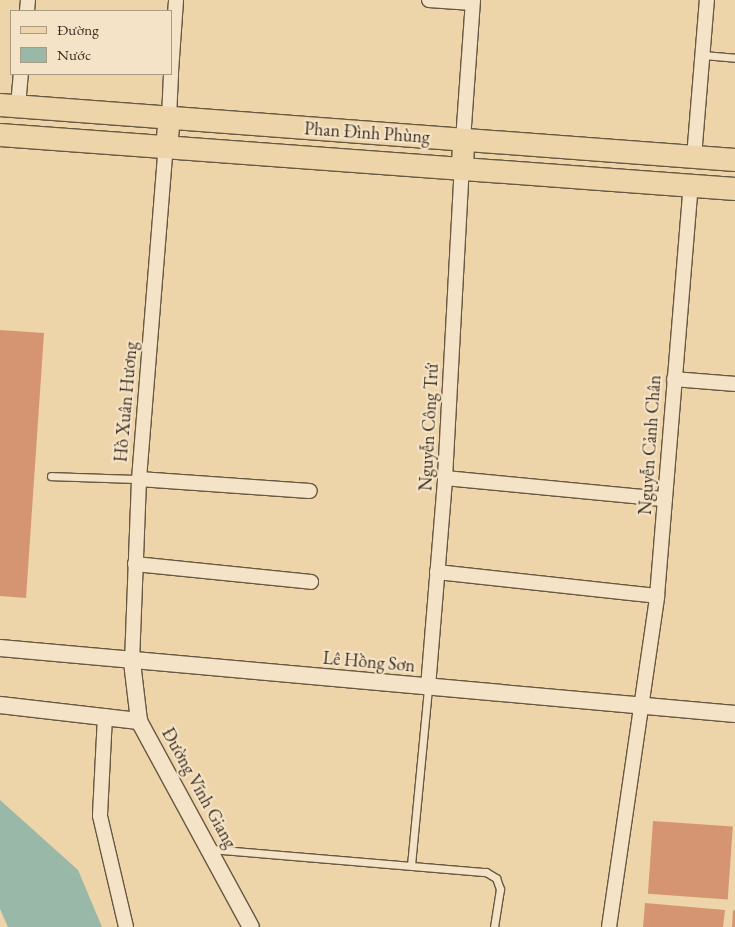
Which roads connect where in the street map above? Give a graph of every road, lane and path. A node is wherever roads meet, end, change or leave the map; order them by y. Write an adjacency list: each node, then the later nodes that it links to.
1 (176, 0): 6 (street)
2 (429, 0): 4 (street)
3 (708, 0): 5 (street)
4 (472, 1): 13 (street)
5 (702, 55): 7 (lane); 15 (street)
6 (172, 58)
7 (735, 58)
8 (21, 75): 10 (street)
9 (171, 75): 11 (street)
10 (9, 105): 11 (highway, Phan Đình Phùng)
11 (168, 117): 13 (highway, Phan Đình Phùng); 14 (main road)
12 (0, 135): 14 (highway, Phan Đình Phùng)
13 (464, 140): 15 (highway, Phan Đình Phùng); 17 (main road)
14 (166, 146): 17 (highway, Phan Đình Phùng); 24 (street, Hồ Xuân Hương)
15 (694, 157): 16 (highway, Phan Đình Phùng); 18 (main road)
16 (735, 160)
17 (462, 169): 18 (highway, Phan Đình Phùng); 23 (street, Nguyễn Công Trứ)
18 (691, 185): 19 (highway, Phan Đình Phùng); 20 (street, Nguyễn Cảnh Chân)
19 (735, 189)
20 (674, 379): 21 (street); 26 (street, Nguyễn Cảnh Chân)
21 (735, 384)
22 (52, 476): 24 (lane)
23 (445, 478): 26 (street); 28 (street, Nguyễn Công Trứ)
24 (139, 480): 25 (street); 27 (street, Hồ Xuân Hương)
25 (310, 490)
26 (665, 499): 30 (street, Nguyễn Cảnh Chân)
27 (135, 564): 29 (street); 32 (street, Hồ Xuân Hương)
28 (437, 572): 30 (street); 33 (street, Nguyễn Công Trứ)
29 (312, 582)
30 (657, 596): 35 (street, Nguyễn Cảnh Chân)
31 (0, 648): 32 (street, Lê Hồng Sơn)
32 (132, 662): 33 (street, Lê Hồng Sơn); 38 (street, Đường Vĩnh Giang)
33 (428, 687): 35 (street, Lê Hồng Sơn); 40 (lane)
34 (0, 705): 37 (street)
35 (641, 707): 36 (street, Lê Hồng Sơn); 44 (street, Nguyễn Cảnh Chân)
36 (735, 714)
37 (105, 716): 38 (street); 41 (street)
38 (140, 721): 39 (street, Đường Vĩnh Giang)
39 (210, 849): 40 (lane); 42 (street, Đường Vĩnh Giang)
40 (412, 865): 43 (lane)
41 (126, 927)
42 (251, 927)
43 (494, 927)
44 (609, 927)

